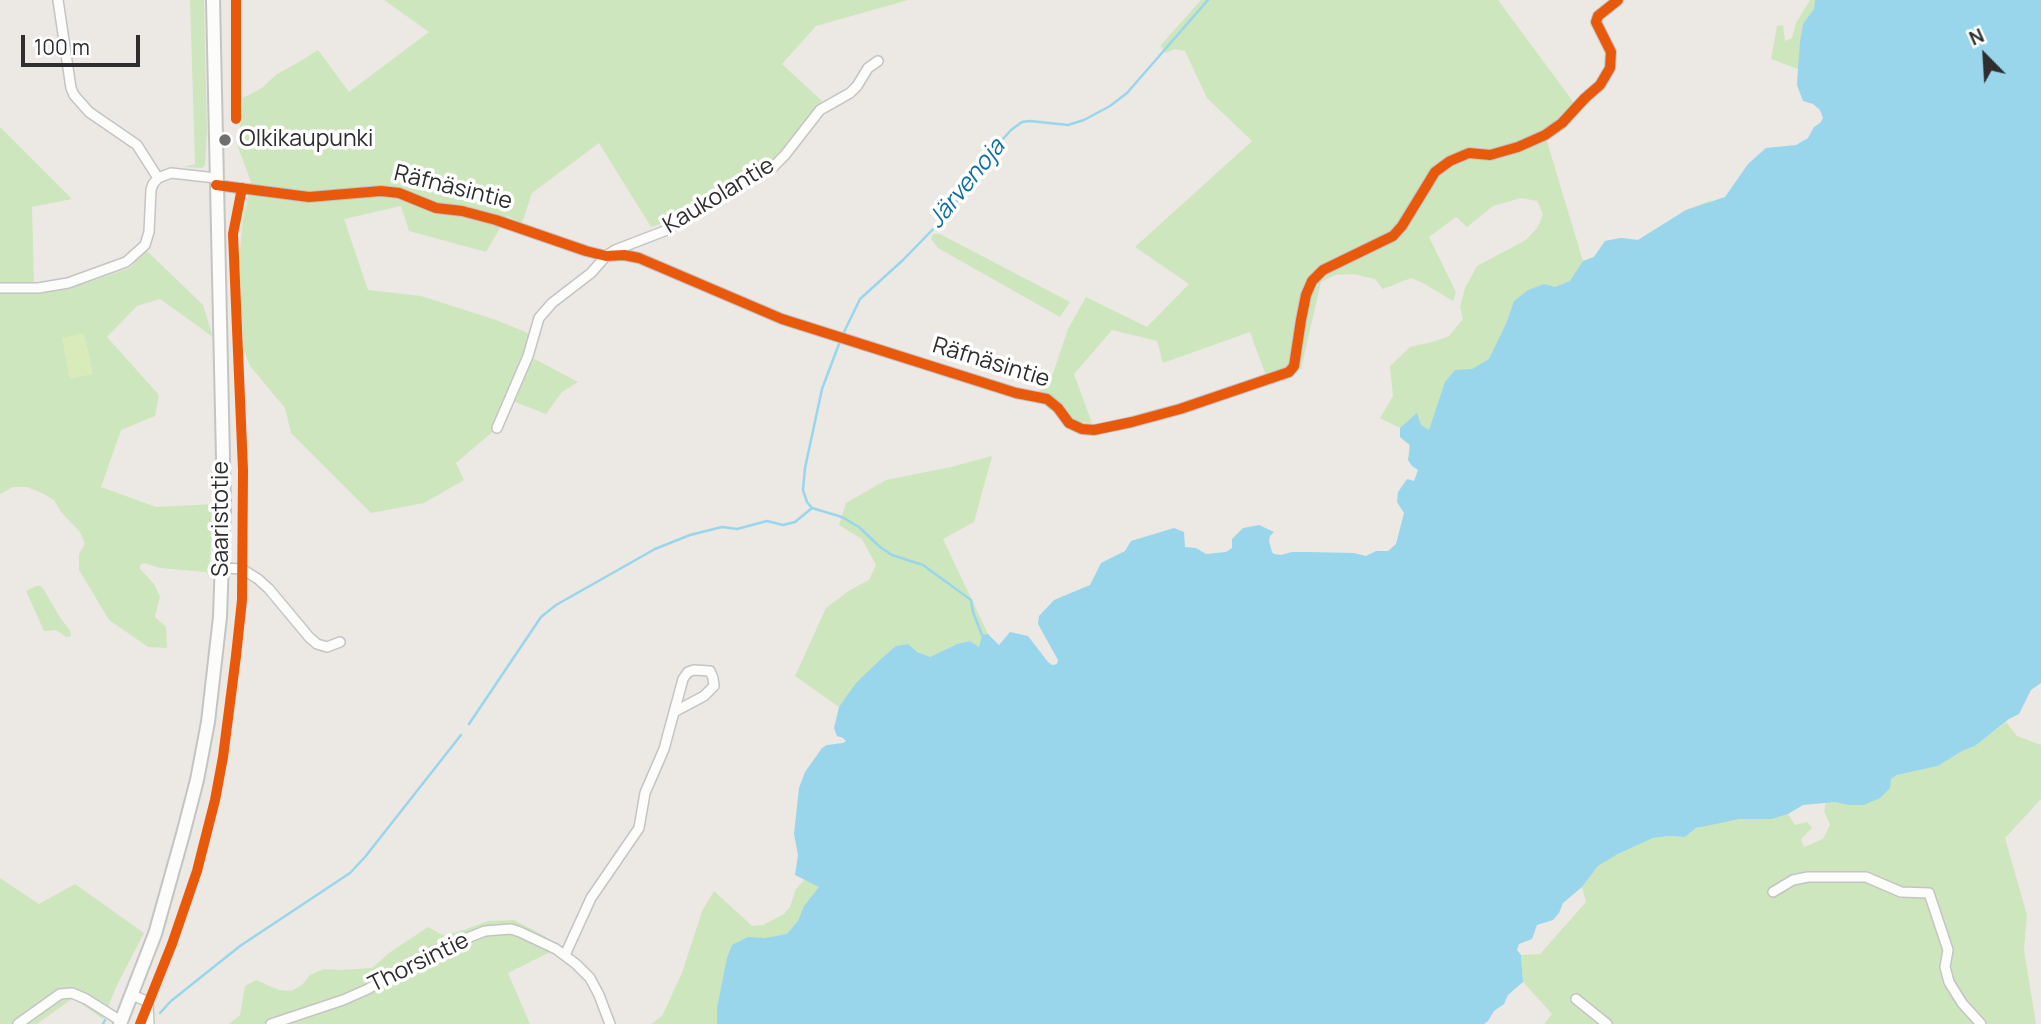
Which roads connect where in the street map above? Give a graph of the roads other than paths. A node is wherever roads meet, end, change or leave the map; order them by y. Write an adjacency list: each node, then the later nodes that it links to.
1 (58, 0): 5 (street)
2 (213, 0): 6 (main road, Saaristotie)
3 (1618, 0): 7 (street, Räfnäsintie)
4 (878, 61): 7 (street, Kaukolantie)
5 (158, 178): 6 (street, Räfnäsintie); 8 (street)
6 (216, 182): 7 (street, Räfnäsintie); 10 (main road, Saaristotie)
7 (606, 256): 9 (street, Kaukolantie)
8 (0, 288)
9 (497, 428)
10 (222, 568): 11 (street); 15 (main road, Saaristotie)
11 (340, 642)
12 (674, 712): 12 (street); 14 (street)
13 (1773, 892): 23 (street)
14 (565, 955): 20 (street, Thorsintie); 21 (street, Thorsintie)
15 (132, 995): 17 (main road, Saaristotie); 19 (street)
16 (1576, 999): 22 (street)
17 (120, 1023): 18 (street)
18 (18, 1024)
19 (149, 1024)
20 (271, 1024)
21 (610, 1024)
22 (1607, 1024)
23 (1982, 1024)

